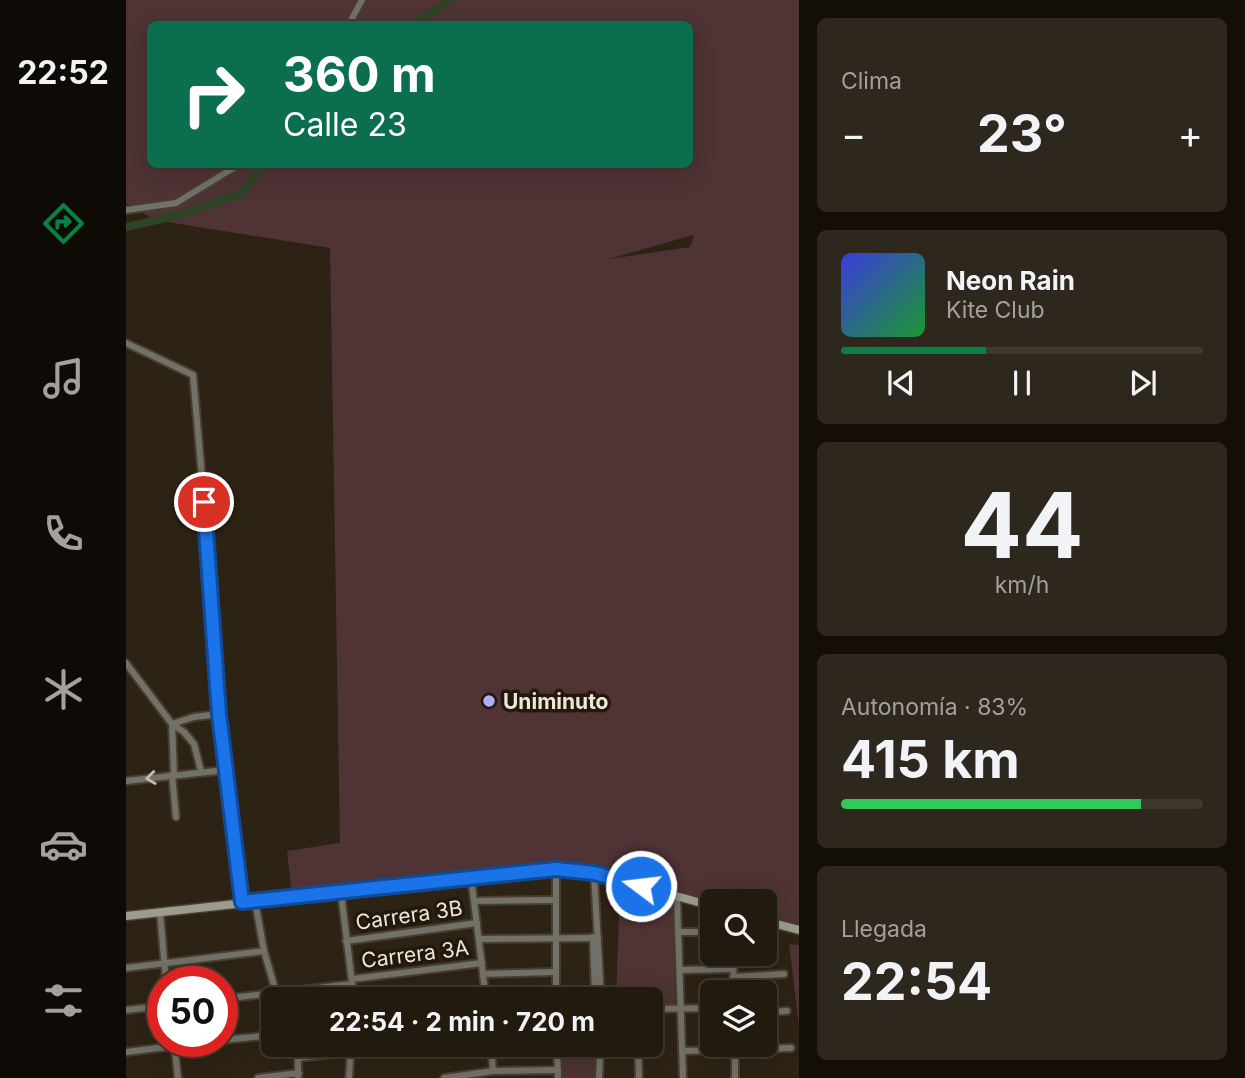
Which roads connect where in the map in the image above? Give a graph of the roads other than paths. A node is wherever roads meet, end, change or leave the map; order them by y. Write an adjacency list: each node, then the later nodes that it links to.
1 (362, 0): 2 (street)
2 (351, 21)
3 (233, 168): 4 (street)
4 (126, 210)
5 (126, 343): 7 (street)
6 (126, 663): 8 (street)
7 (219, 714): 8 (street); 9 (street)
8 (172, 724): 10 (street); 11 (street)
9 (225, 770): 10 (street); 22 (street)
10 (201, 771): 11 (street)
11 (173, 775): 12 (street, one-way to 12); 13 (street)
12 (126, 781)
13 (176, 817)
14 (556, 869): 15 (main road); 16 (main road); 19 (street)
15 (594, 873): 18 (main road); 32 (street)
16 (471, 877): 17 (main road); 21 (street)
17 (341, 893): 20 (main road); 34 (street)
18 (677, 897): 23 (main road); 29 (street)
19 (556, 900): 21 (street); 31 (street)
20 (255, 901): 22 (main road); 35 (street)
21 (474, 901): 26 (street)
22 (242, 902): 24 (main road)
23 (700, 903)
24 (160, 912): 25 (main road); 37 (street)
25 (126, 916)
26 (477, 923): 33 (street); 34 (street, Carrera 3B)
27 (777, 924): 28 (main road)
28 (799, 930)
29 (678, 932): 30 (street); 40 (street)
30 (700, 932)
31 (556, 937): 32 (street, Carrera 3B); 33 (street, Carrera 3B); 41 (street)
32 (596, 938): 52 (street); 53 (street)
33 (479, 939): 36 (street)
34 (346, 941): 46 (street)
35 (264, 951): 37 (street); 47 (street)
36 (482, 963): 42 (street); 46 (street, Carrera 3A)
37 (164, 964): 38 (street)
38 (126, 968)
39 (733, 969): 40 (street); 44 (street)
40 (680, 970): 57 (street)
41 (556, 972): 42 (street, Carrera 3A); 51 (street)
42 (483, 974): 50 (street)
43 (784, 974): 44 (street)
44 (733, 977): 45 (street)
45 (733, 980)
46 (352, 981): 48 (street); 49 (street)
47 (274, 987)
48 (322, 987)
49 (353, 987)
50 (485, 987)
51 (556, 987)
52 (595, 987)
53 (600, 987)
54 (261, 997): 55 (street)
55 (238, 998)
56 (147, 1008): 60 (street)
57 (681, 1008): 58 (street); 59 (street); 69 (street)
58 (700, 1008)
59 (663, 1009)
60 (126, 1010)
61 (777, 1011): 62 (street)
62 (787, 1011)
63 (261, 1036): 64 (street)
64 (238, 1038)
65 (147, 1048): 70 (street)
66 (777, 1048): 67 (street)
67 (791, 1048)
68 (700, 1050): 69 (street)
69 (682, 1051): 90 (street)
70 (126, 1052)
71 (176, 1057): 84 (street)
72 (303, 1057): 78 (street)
73 (350, 1057): 86 (street)
74 (492, 1057): 79 (street)
75 (600, 1057): 88 (street)
76 (638, 1057): 89 (street)
77 (735, 1057): 91 (street)
78 (298, 1058): 82 (street)
79 (493, 1071): 80 (street); 83 (street)
80 (508, 1074): 81 (street)
81 (558, 1074)
82 (299, 1076): 85 (street)
83 (473, 1076): 87 (street)
84 (178, 1078)
85 (258, 1078)
86 (349, 1078)
87 (444, 1078)
88 (599, 1078)
89 (639, 1078)
90 (683, 1078)
91 (735, 1078)

